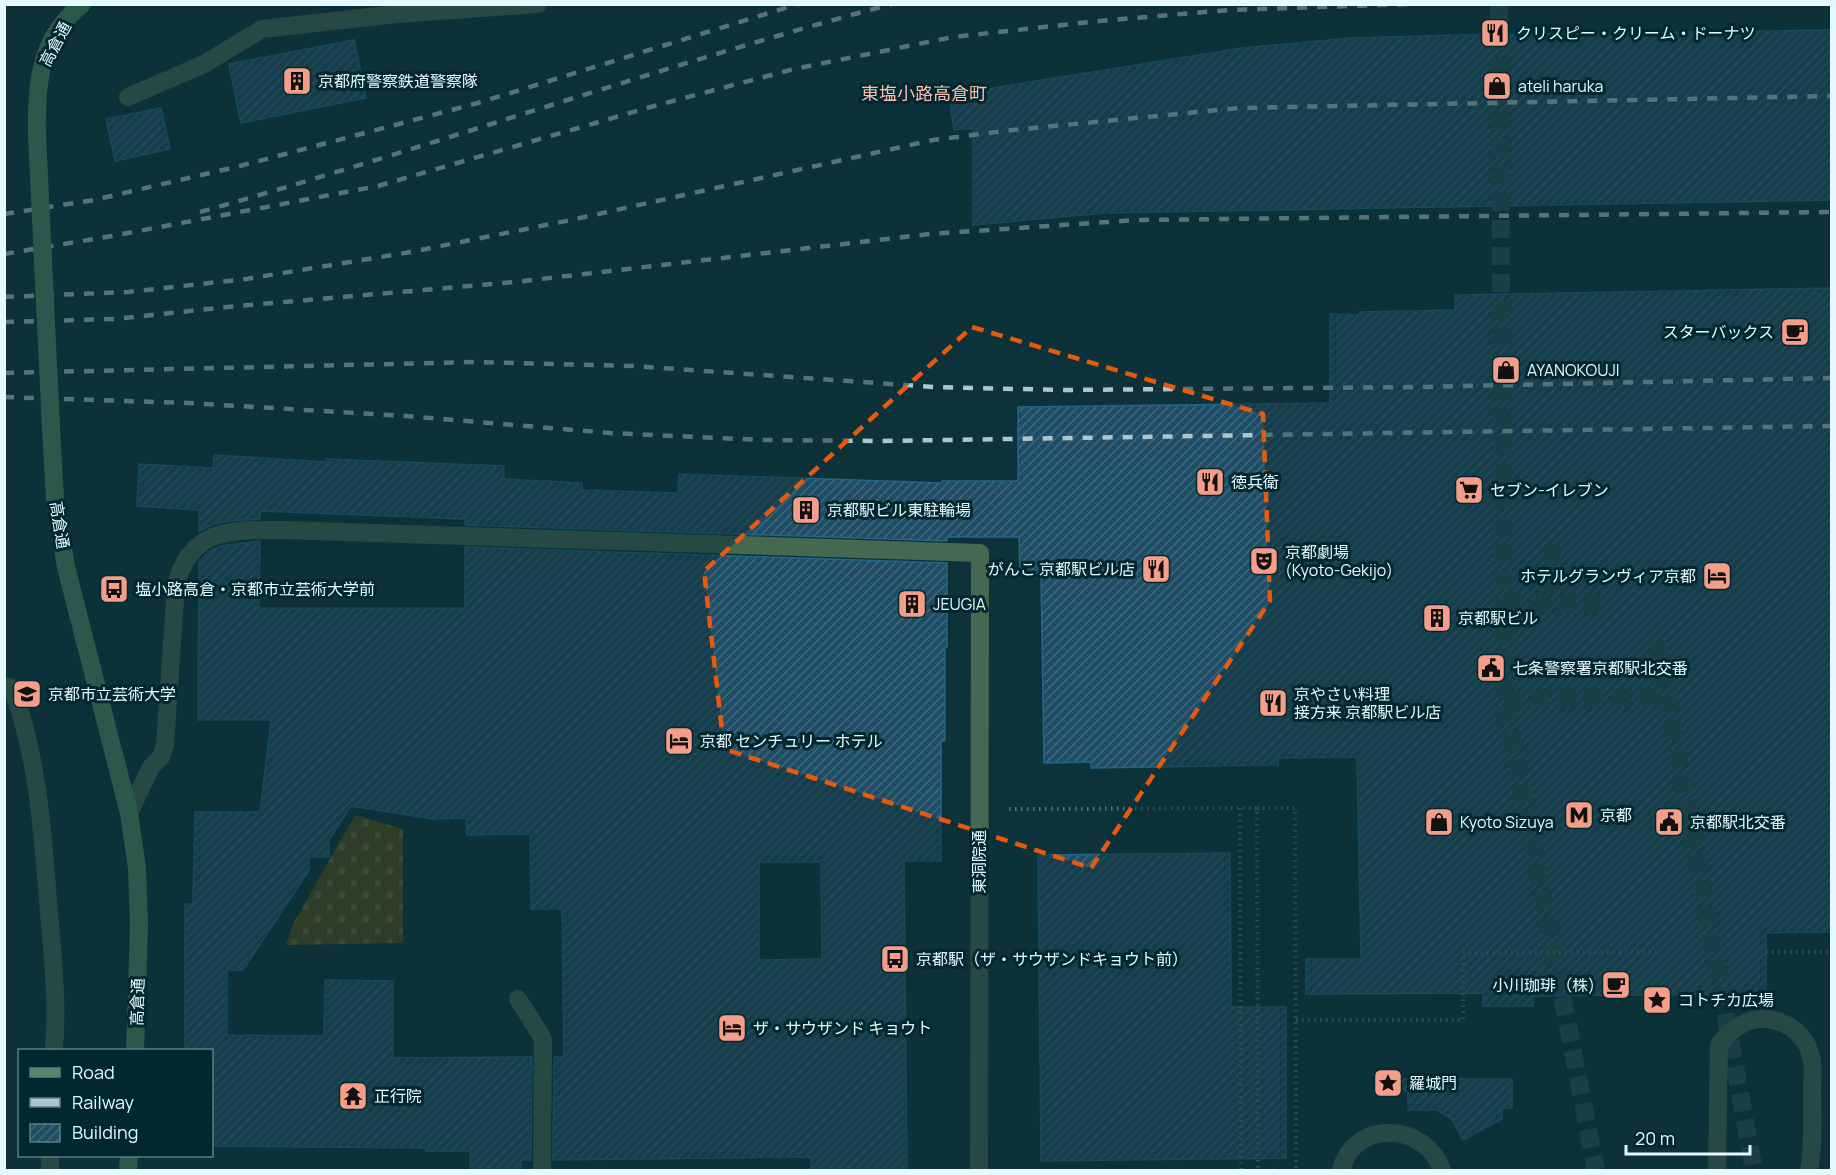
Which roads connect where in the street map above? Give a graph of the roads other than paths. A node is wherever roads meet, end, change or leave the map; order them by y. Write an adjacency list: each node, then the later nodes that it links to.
1 (82, 4): 5 (main road, 高倉通, bridge)
2 (538, 4): 3 (street)
3 (128, 97)
4 (4, 686): 7 (street)
5 (129, 813): 8 (main road, 高倉通); 10 (street, 東洞院通)
6 (518, 999): 9 (street)
7 (54, 1049)
8 (135, 1049)
9 (542, 1170)
10 (979, 1170)
11 (1341, 1170): 12 (street)
12 (1442, 1170)
13 (1717, 1170): 14 (street)
14 (1809, 1170)

